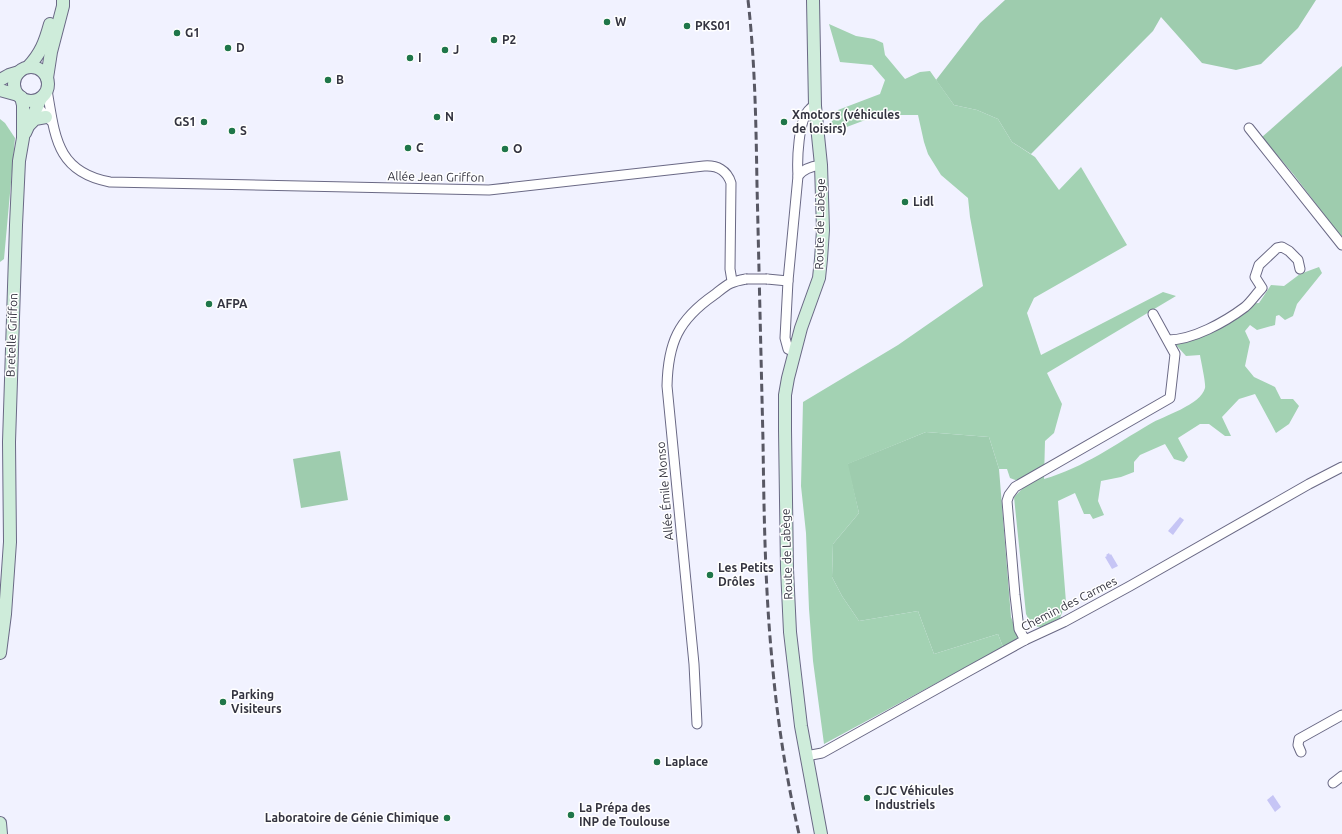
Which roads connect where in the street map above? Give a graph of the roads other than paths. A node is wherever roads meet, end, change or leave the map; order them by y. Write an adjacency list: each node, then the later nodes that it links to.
1 (58, 0): 4 (main road)
2 (62, 0): 5 (main road)
3 (813, 0): 9 (main road, Route de Labège)
4 (23, 70): 5 (main road); 6 (main road); 8 (main road)
5 (47, 78): 8 (main road)
6 (0, 80)
7 (0, 90): 8 (main road)
8 (33, 98): 10 (street, Allée Jean Griffon); 10 (street, Allée Jean Griffon); 11 (main road, Bretelle Griffon); 13 (main road, Bretelle Griffon)
9 (815, 106): 14 (main road, Route de Labège); 15 (street, Route de Labège)
10 (49, 119): 11 (main road); 19 (street, Allée Jean Griffon)
11 (30, 124): 13 (main road, Bretelle Griffon)
12 (1248, 128): 16 (street)
13 (23, 138): 25 (main road, Bretelle Griffon)
14 (821, 164): 15 (street, Route de Labège); 22 (main road, Route de Labège)
15 (798, 176): 18 (street, Route de Labège)
16 (1342, 245)
17 (1300, 269): 21 (street)
18 (788, 280): 19 (street, bridge); 22 (street, Route de Labège)
19 (732, 281): 27 (street, Allée Émile Monso)
20 (1153, 314): 21 (street)
21 (1168, 340): 24 (street)
22 (794, 352): 29 (main road, Route de Labège)
23 (1342, 467): 24 (street, Chemin des Carmes)
24 (1025, 640): 29 (street, Chemin des Carmes)
25 (0, 653)
26 (1342, 715): 28 (street)
27 (697, 724)
28 (1301, 752)
29 (806, 756): 34 (main road, Route de Labège)
30 (1342, 776): 31 (street)
31 (1332, 783)
32 (0, 823): 33 (main road)
33 (1, 834)
34 (821, 834)

